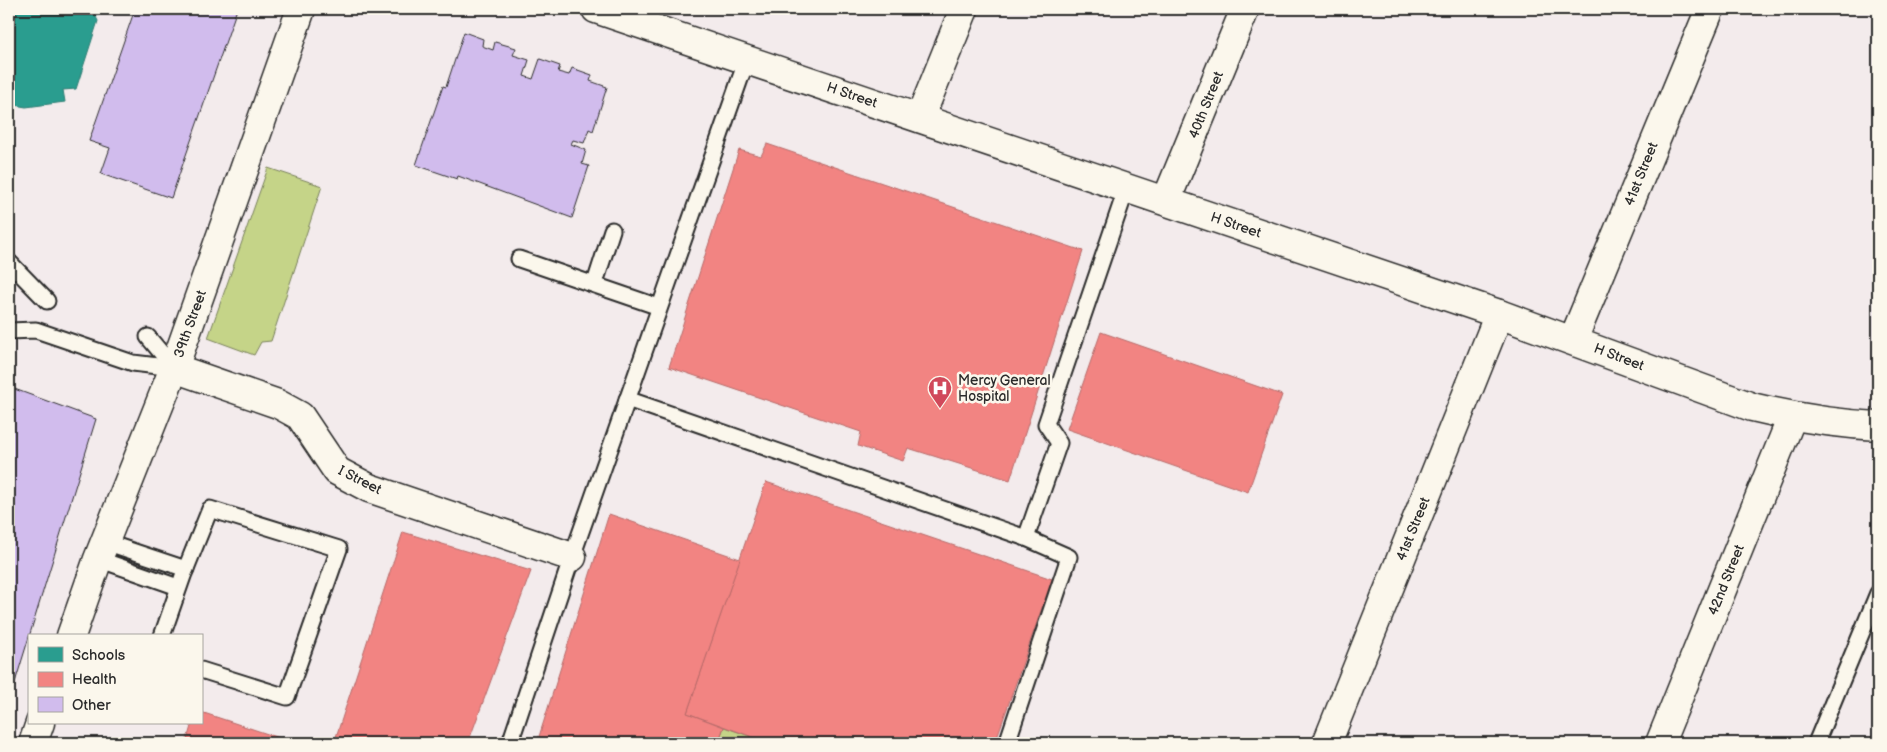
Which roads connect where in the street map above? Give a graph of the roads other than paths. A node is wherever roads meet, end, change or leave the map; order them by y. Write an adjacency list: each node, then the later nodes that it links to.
1 (301, 9): 20 (street, 39th Street)
2 (964, 9): 7 (street)
3 (1245, 9): 9 (street, 40th Street)
4 (1710, 9): 19 (street, 41st Street)
5 (609, 11): 6 (street, H Street)
6 (747, 59): 7 (street, H Street); 15 (lane)
7 (920, 118): 8 (street, H Street)
8 (1127, 187): 9 (street, H Street); 24 (lane)
9 (1166, 201): 16 (street, H Street)
10 (612, 230): 13 (lane)
11 (519, 259): 13 (lane)
12 (9, 262): 14 (lane)
13 (595, 283): 15 (lane)
14 (47, 301)
15 (659, 307): 21 (lane)
16 (1499, 314): 19 (street, H Street); 37 (street, 41st Street)
17 (9, 331): 20 (lane)
18 (148, 337): 20 (lane)
19 (1573, 340): 22 (street, H Street)
20 (174, 368): 25 (street, 39th Street); 26 (street, I Street)
21 (627, 400): 24 (lane); 26 (lane)
22 (1792, 417): 23 (street, H Street); 38 (street, 42nd Street)
23 (1878, 426)
24 (1026, 538): 36 (lane)
25 (101, 550): 27 (lane); 28 (lane); 30 (street, 39th Street)
26 (572, 557): 35 (lane)
27 (186, 570): 28 (lane); 32 (lane)
28 (178, 587): 31 (lane)
29 (1878, 593): 39 (lane)
30 (72, 634)
31 (163, 634)
32 (202, 670)
33 (40, 724): 34 (street)
34 (33, 743)
35 (510, 743)
36 (1007, 743)
37 (1327, 743)
38 (1660, 743)
39 (1816, 743)

